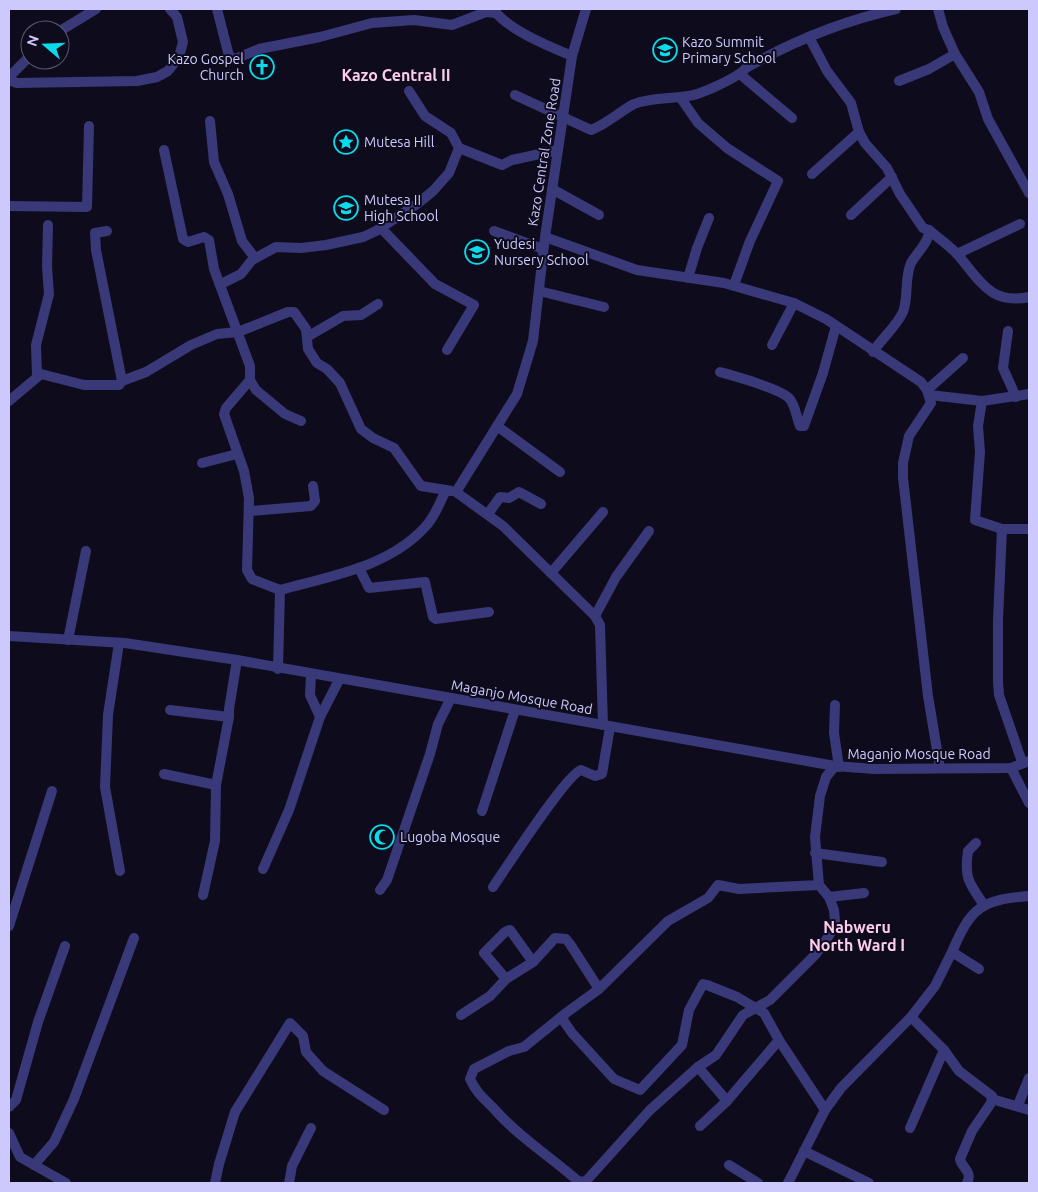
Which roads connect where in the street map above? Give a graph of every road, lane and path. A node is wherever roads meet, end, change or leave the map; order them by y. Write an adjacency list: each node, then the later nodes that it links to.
1 (96, 9): 8 (street)
2 (170, 9): 14 (street)
3 (217, 9): 7 (street)
4 (586, 9): 11 (street, Kazo Central Zone Road)
5 (896, 9): 9 (street)
6 (938, 9): 10 (street)
7 (495, 11): 11 (street)
8 (70, 25)
9 (808, 37): 13 (street); 23 (street)
10 (955, 54): 15 (street); 30 (street)
11 (572, 56): 19 (street, Kazo Central Zone Road)
12 (20, 67): 14 (street)
13 (741, 74): 18 (street); 20 (street)
14 (9, 79)
15 (899, 81)
16 (409, 91): 24 (street)
17 (515, 95): 19 (street)
18 (680, 97): 19 (street); 47 (street)
19 (564, 116): 26 (street, Kazo Central Zone Road)
20 (792, 118)
21 (210, 121): 44 (street)
22 (88, 126): 31 (street)
23 (859, 132): 27 (street); 28 (street)
24 (459, 148): 26 (street); 37 (street)
25 (164, 150): 46 (street)
26 (558, 150): 29 (street, Kazo Central Zone Road)
27 (812, 174)
28 (892, 177): 33 (street); 38 (street)
29 (552, 189): 32 (street); 41 (street, Kazo Central Zone Road)
30 (1029, 193)
31 (9, 206)
32 (599, 215)
33 (851, 215)
34 (709, 218): 45 (street)
35 (1020, 224): 43 (street)
36 (48, 225): 62 (street)
37 (381, 228): 44 (street); 58 (street)
38 (929, 230): 43 (street); 59 (street)
39 (107, 231): 64 (street)
40 (494, 231): 42 (street)
41 (545, 237): 42 (street, Kazo Central Zone Road); 45 (street)
42 (543, 250): 48 (street, Kazo Central Zone Road)
43 (957, 254): 49 (street)
44 (255, 258): 46 (street)
45 (688, 278): 47 (street)
46 (221, 284): 55 (street)
47 (734, 285): 50 (street)
48 (539, 291): 52 (street); 71 (street, Kazo Central Zone Road)
49 (1029, 297)
50 (794, 303): 53 (street); 57 (street)
51 (378, 304): 56 (street)
52 (604, 307)
53 (836, 326): 59 (street); 61 (street)
54 (1008, 331): 68 (street)
55 (238, 332): 56 (street); 63 (street); 64 (street)
56 (307, 337): 76 (street)
57 (772, 345)
58 (447, 350)
59 (873, 352): 65 (street)
60 (964, 358): 65 (street)
61 (720, 372)
62 (36, 376): 64 (street); 67 (street)
63 (250, 380): 70 (street); 72 (street)
64 (122, 381)
65 (928, 393): 69 (street); 106 (street)
66 (1029, 394): 68 (street)
67 (11, 396)
68 (1016, 397): 69 (street)
69 (982, 401): 81 (street)
70 (300, 421)
71 (497, 426): 74 (street); 76 (street, Kazo Central Zone Road)
72 (237, 454): 73 (street); 78 (street)
73 (202, 463)
74 (560, 472)
75 (313, 486): 78 (street)
76 (451, 491): 80 (street); 85 (street, Kazo Central Zone Road)
77 (540, 504): 80 (street)
78 (250, 511): 87 (street)
79 (603, 512): 86 (street)
80 (488, 514): 86 (street)
81 (1002, 528): 82 (street); 104 (street)
82 (1029, 529)
83 (649, 531): 89 (street)
84 (86, 551): 91 (street)
85 (359, 568): 87 (street, Kazo Central Zone Road); 88 (street)
86 (551, 573): 89 (street)
87 (280, 590): 94 (street)
88 (489, 612)
89 (595, 616): 103 (street)
90 (9, 636): 91 (street, Maganjo Mosque Road)
91 (68, 640): 92 (street, Maganjo Mosque Road)
92 (120, 643): 93 (street, Maganjo Mosque Road); 117 (street)
93 (237, 660): 94 (street, Maganjo Mosque Road); 101 (street)
94 (278, 669): 95 (street, Maganjo Mosque Road)
95 (311, 674): 96 (street, Maganjo Mosque Road); 102 (street)
96 (339, 680): 97 (street, Maganjo Mosque Road); 102 (street)
97 (451, 698): 100 (street, Maganjo Mosque Road); 120 (street)
98 (835, 705): 105 (street)
99 (170, 710): 101 (street)
100 (515, 710): 103 (street, Maganjo Mosque Road); 112 (street)
101 (229, 717): 109 (street)
102 (320, 717): 116 (street)
103 (607, 726): 105 (street, Maganjo Mosque Road); 119 (street)
104 (1026, 762): 107 (street, Maganjo Mosque Road)
105 (837, 766): 106 (street, Maganjo Mosque Road); 114 (street)
106 (940, 768): 107 (street, Maganjo Mosque Road)
107 (1011, 768): 111 (street)
108 (164, 774): 109 (street)
109 (216, 784): 122 (street)
110 (52, 791): 126 (street)
111 (1029, 803)
112 (482, 812)
113 (976, 842): 125 (street)
114 (815, 853): 115 (street); 118 (street)
115 (882, 862)
116 (264, 870)
117 (120, 871)
118 (819, 885): 124 (street); 133 (street)
119 (493, 887)
120 (380, 890)
121 (864, 893): 124 (street)
122 (202, 895)
123 (1029, 896): 125 (street)
124 (829, 897): 134 (street)
125 (984, 905): 129 (street)
126 (9, 926)
127 (134, 938): 154 (street)
128 (65, 946): 145 (street)
129 (952, 952): 131 (street); 137 (street)
130 (533, 962): 132 (street); 132 (street); 133 (street)
131 (979, 969)
132 (506, 980): 135 (street)
133 (599, 990): 136 (street)
134 (758, 1008): 136 (street); 138 (street); 140 (street)
135 (461, 1015)
136 (561, 1017): 140 (street)
137 (911, 1017): 139 (street); 147 (street)
138 (779, 1040): 143 (street); 147 (street)
139 (944, 1050): 142 (street); 151 (street)
140 (698, 1067): 143 (street)
141 (1029, 1078): 144 (street)
142 (992, 1099): 144 (street); 162 (street)
143 (727, 1102): 149 (street)
144 (1018, 1105): 148 (street)
145 (9, 1107)
146 (384, 1110): 157 (street)
147 (825, 1110): 153 (street)
148 (1029, 1110)
149 (700, 1126)
150 (311, 1128): 158 (street)
151 (910, 1128)
152 (9, 1133): 154 (street)
153 (804, 1152): 160 (street); 161 (street)
154 (34, 1164): 156 (street)
155 (728, 1165): 159 (street)
156 (66, 1183)
157 (215, 1183)
158 (289, 1183)
159 (758, 1183)
160 (788, 1183)
161 (869, 1183)
162 (967, 1183)

